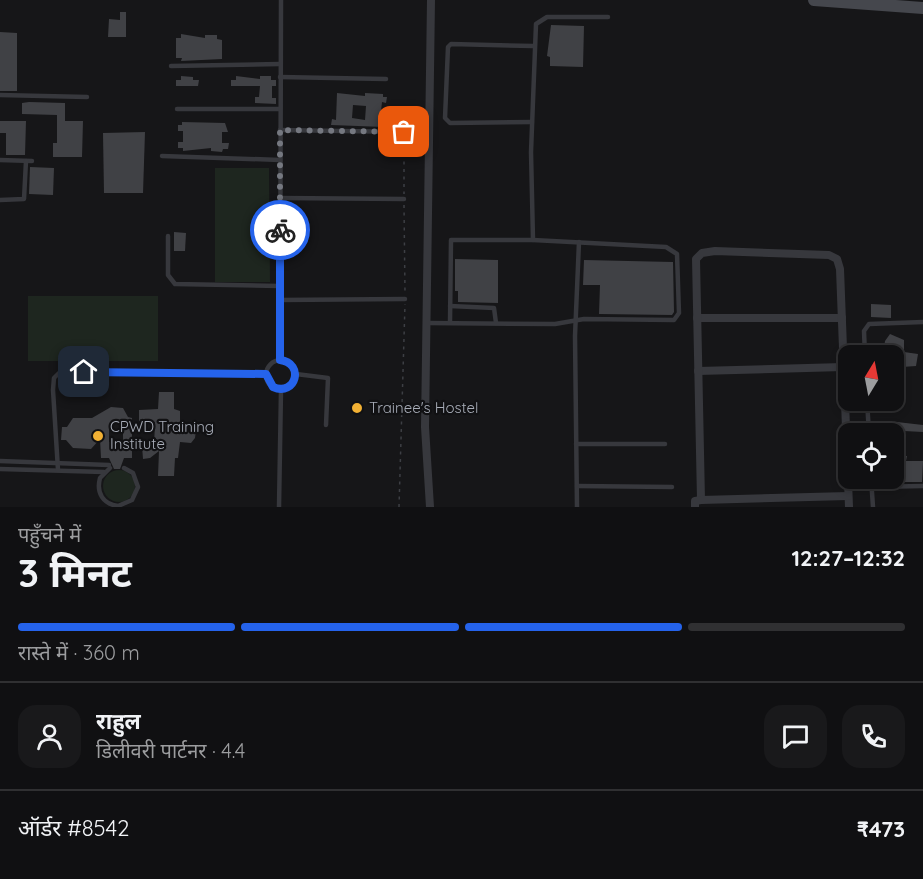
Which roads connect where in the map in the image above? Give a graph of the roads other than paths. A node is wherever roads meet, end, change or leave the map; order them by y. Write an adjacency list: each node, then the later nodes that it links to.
1 (281, 0): 8 (lane)
2 (431, 0): 38 (street)
3 (814, 0): 4 (street)
4 (909, 4): 5 (street)
5 (923, 8)
6 (608, 17): 7 (lane)
7 (533, 46): 16 (lane); 16 (lane)
8 (280, 64): 9 (lane); 10 (lane)
9 (171, 66)
10 (280, 77): 11 (lane); 15 (lane)
11 (386, 79)
12 (0, 95): 13 (lane)
13 (87, 97)
14 (177, 109): 15 (lane)
15 (280, 110): 17 (lane)
16 (532, 122): 28 (lane)
17 (280, 130): 18 (lane); 21 (lane)
18 (404, 132)
19 (162, 156): 21 (lane)
20 (0, 160): 22 (lane)
21 (280, 160): 24 (lane)
22 (26, 161): 23 (lane); 26 (lane)
23 (32, 161)
24 (280, 198): 25 (lane); 30 (lane)
25 (404, 199)
26 (0, 200)
27 (168, 236): 30 (lane)
28 (533, 240): 29 (lane); 33 (lane)
29 (579, 242): 36 (lane); 36 (lane)
30 (279, 286): 32 (lane)
31 (405, 299): 32 (lane)
32 (279, 300): 43 (lane)
33 (450, 306): 39 (lane); 40 (lane)
34 (697, 318): 35 (street); 35 (street); 45 (street)
35 (842, 318): 41 (street)
36 (576, 321): 39 (lane); 51 (lane)
37 (923, 322): 42 (lane)
38 (427, 323): 40 (lane); 67 (street)
39 (496, 323): 40 (lane)
40 (450, 324)
41 (843, 345)
42 (865, 345)
43 (280, 360): 46 (lane); 47 (lane)
44 (838, 367): 45 (street)
45 (698, 371): 65 (street)
46 (266, 374): 48 (lane); 54 (lane)
47 (296, 374): 48 (lane); 50 (lane)
48 (281, 390): 66 (lane)
49 (845, 411): 64 (street)
50 (326, 425)
51 (576, 444): 52 (lane); 59 (lane)
52 (664, 444)
53 (0, 461): 54 (lane)
54 (58, 461): 57 (lane); 58 (lane)
55 (124, 468): 58 (lane)
56 (0, 470): 57 (lane)
57 (58, 470): 58 (lane)
58 (104, 472)
59 (578, 486): 61 (lane); 68 (lane)
60 (923, 486): 62 (lane)
61 (672, 487)
62 (904, 487)
63 (871, 489): 70 (lane)
64 (848, 496): 65 (street); 69 (street)
65 (702, 503)
66 (279, 507)
67 (430, 507)
68 (577, 507)
69 (849, 507)
70 (873, 507)

